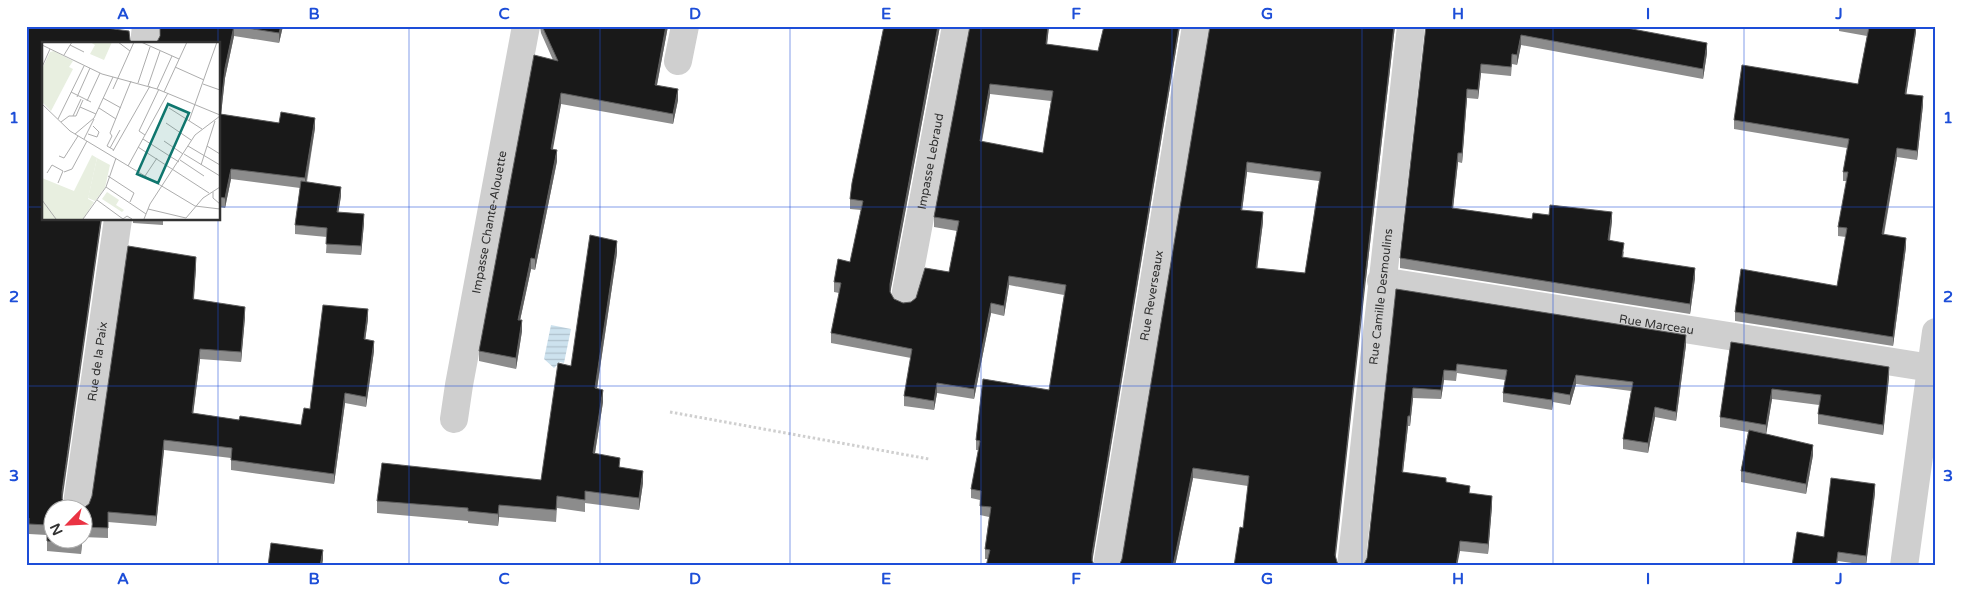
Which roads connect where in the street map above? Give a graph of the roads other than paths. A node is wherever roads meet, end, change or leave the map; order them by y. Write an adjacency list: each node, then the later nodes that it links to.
1 (146, 26): 7 (street)
2 (526, 26): 14 (street, Impasse Chante-Alouette)
3 (685, 26): 8 (street)
4 (956, 26): 11 (street, Impasse Lebraud)
5 (1196, 26): 16 (street, Rue Reverseaux)
6 (1411, 26): 10 (street, Rue Camille Desmoulins)
7 (144, 42)
8 (678, 61)
9 (118, 220): 15 (street, Rue de la Paix)
10 (1381, 280): 13 (street, Rue Marceau); 17 (street, Rue Camille Desmoulins)
11 (905, 297)
12 (1936, 332): 13 (street)
13 (1931, 368): 18 (street)
14 (454, 419)
15 (78, 500)
16 (1107, 566)
17 (1351, 566)
18 (1904, 566)

